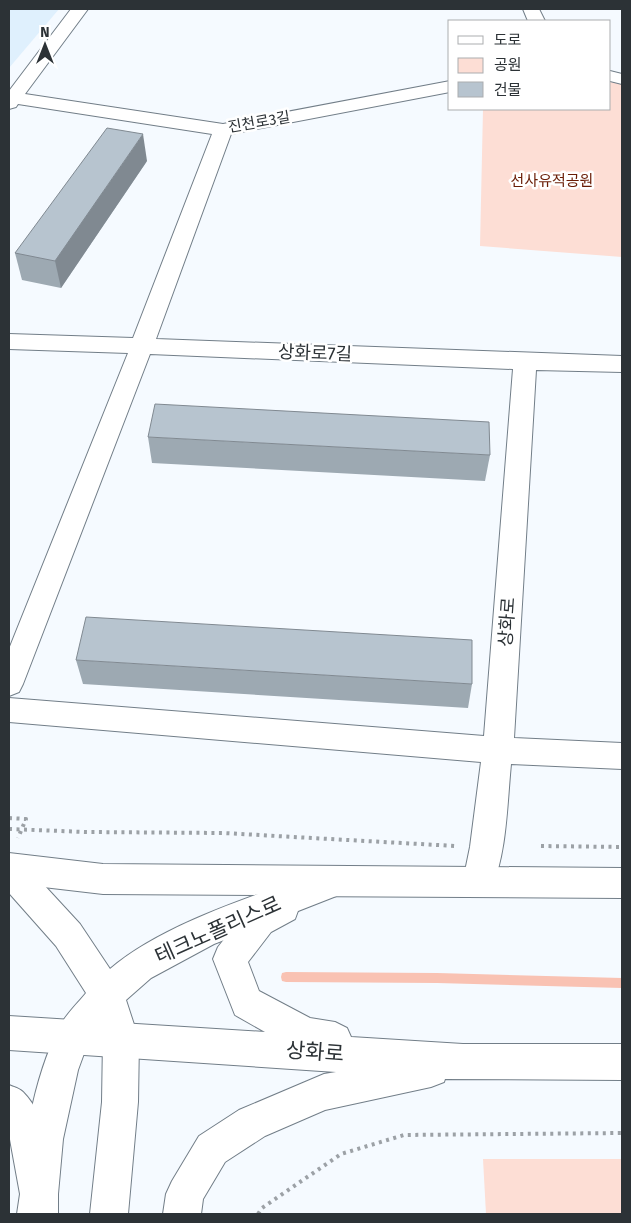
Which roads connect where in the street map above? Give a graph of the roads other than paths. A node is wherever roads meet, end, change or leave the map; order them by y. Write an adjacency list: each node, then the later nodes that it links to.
1 (80, 9): 3 (main road)
2 (448, 86): 4 (main road, 진천로3길)
3 (10, 99): 4 (main road, 진천로3길)
4 (223, 130): 6 (main road)
5 (9, 340): 6 (main road, 상화로7길)
6 (142, 346): 7 (main road, 상화로7길); 9 (main road)
7 (525, 362): 8 (main road, 상화로7길); 11 (main road, 상화로)
8 (622, 364)
9 (9, 684)
10 (9, 710): 11 (main road)
11 (498, 750): 12 (main road); 14 (main road, 상화로)
12 (622, 756)
13 (11, 861): 15 (main road); 17 (main road)
14 (479, 881): 15 (main road); 16 (main road)
15 (333, 882): 17 (main road, 테크노폴리스로); 21 (main road)
16 (622, 883)
17 (107, 994): 19 (main road, 테크노폴리스로); 20 (main road)
18 (9, 1033): 19 (main road, 상화로)
19 (73, 1037): 20 (main road, 상화로); 24 (main road, 테크노폴리스로)
20 (121, 1040): 21 (main road, 상화로); 25 (main road)
21 (463, 1062): 22 (main road, 상화로); 26 (main road)
22 (622, 1062)
23 (9, 1103): 24 (main road)
24 (38, 1208)
25 (109, 1214)
26 (182, 1214)

